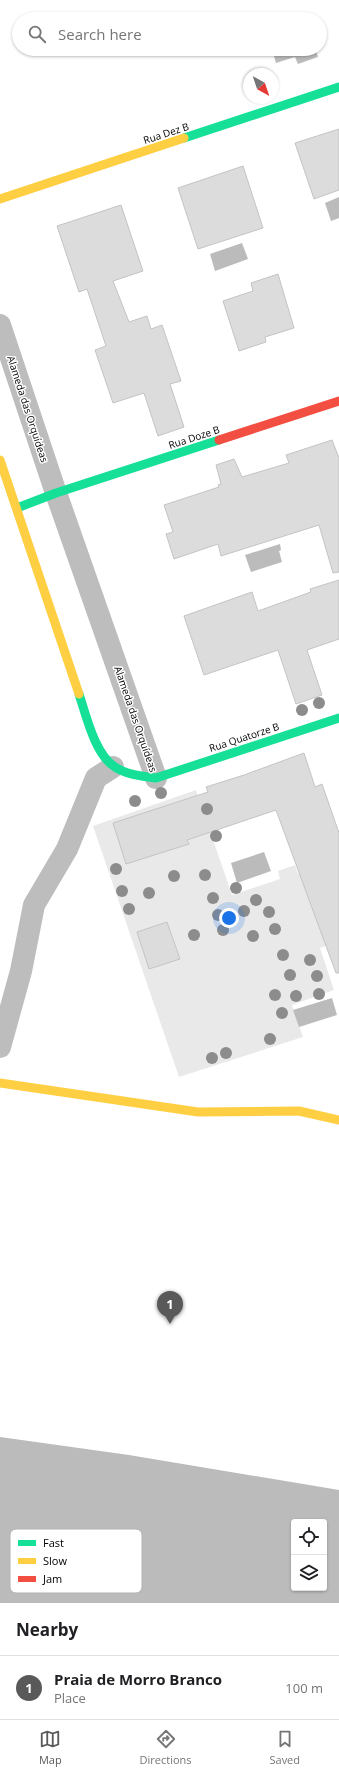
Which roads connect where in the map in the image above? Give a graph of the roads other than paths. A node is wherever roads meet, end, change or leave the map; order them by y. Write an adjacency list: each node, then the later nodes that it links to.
1 (339, 87): 2 (street, Rua Dez B)
2 (0, 199)
3 (0, 325): 6 (street, Alameda das Orquídeas)
4 (339, 401): 6 (street, Rua Doze B)
5 (0, 460): 7 (street)
6 (56, 494): 7 (street); 10 (street, Alameda das Orquídeas)
7 (17, 508): 9 (street)
8 (339, 718): 10 (street, Rua Quatorze B)
9 (113, 767): 10 (street, Alameda das Orquídeas); 11 (street)
10 (156, 778)
11 (0, 1047)
12 (0, 1083): 13 (street)
13 (339, 1120)

